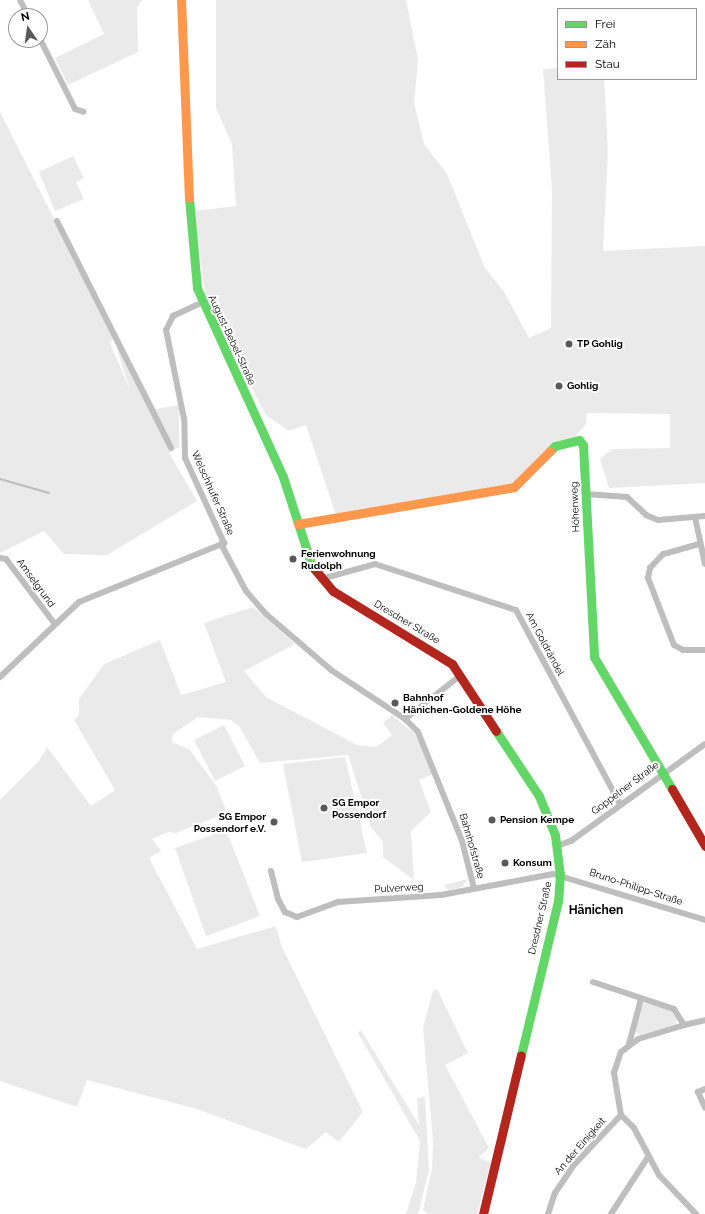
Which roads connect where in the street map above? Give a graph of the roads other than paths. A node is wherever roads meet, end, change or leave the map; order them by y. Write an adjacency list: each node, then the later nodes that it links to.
1 (181, 0): 5 (main road, August-Bebel-Straße)
2 (44, 48): 3 (street)
3 (84, 112)
4 (57, 221): 6 (street)
5 (201, 303): 10 (main road, August-Bebel-Straße); 11 (street, Welschhufer Straße)
6 (171, 448)
7 (586, 494): 9 (street); 10 (main road, Höhenweg); 22 (main road, Höhenweg)
8 (705, 516): 9 (street)
9 (695, 517): 12 (street)
10 (298, 524): 15 (main road, August-Bebel-Straße)
11 (220, 544): 16 (street, Welschhufer Straße); 20 (street, Bahnhofstraße)
12 (699, 544): 14 (street); 17 (street)
13 (0, 558): 16 (street, Amselgrund)
14 (705, 564)
15 (321, 579): 18 (main road, Dresdner Straße); 23 (street, Am Goldrändel)
16 (54, 624): 19 (street, Welschhufer Straße)
17 (705, 650)
18 (461, 675): 20 (street); 24 (main road, Dresdner Straße)
19 (0, 677)
20 (405, 719): 28 (street, Bahnhofstraße)
21 (705, 744): 22 (street, Goppelner Straße)
22 (661, 773): 23 (street, Goppelner Straße); 25 (main road, Höhenweg)
23 (620, 804): 24 (street, Goppelner Straße)
24 (557, 846): 27 (main road, Dresdner Straße)
25 (705, 846)
26 (271, 871): 28 (street, Pulverweg)
27 (560, 874): 28 (street, Pulverweg); 29 (street, Bruno-Philipp-Straße); 39 (main road, Dresdner Straße)
28 (474, 888)
29 (705, 920)
30 (592, 982): 31 (street)
31 (641, 999): 33 (street); 34 (street)
32 (705, 1020): 33 (street)
33 (684, 1025): 34 (street)
34 (629, 1044): 37 (street)
35 (705, 1089): 36 (street)
36 (705, 1108)
37 (621, 1115): 38 (street); 40 (street, An der Einigkeit)
38 (648, 1157): 41 (street); 42 (street)
39 (483, 1214)
40 (548, 1214)
41 (611, 1214)
42 (696, 1214)

